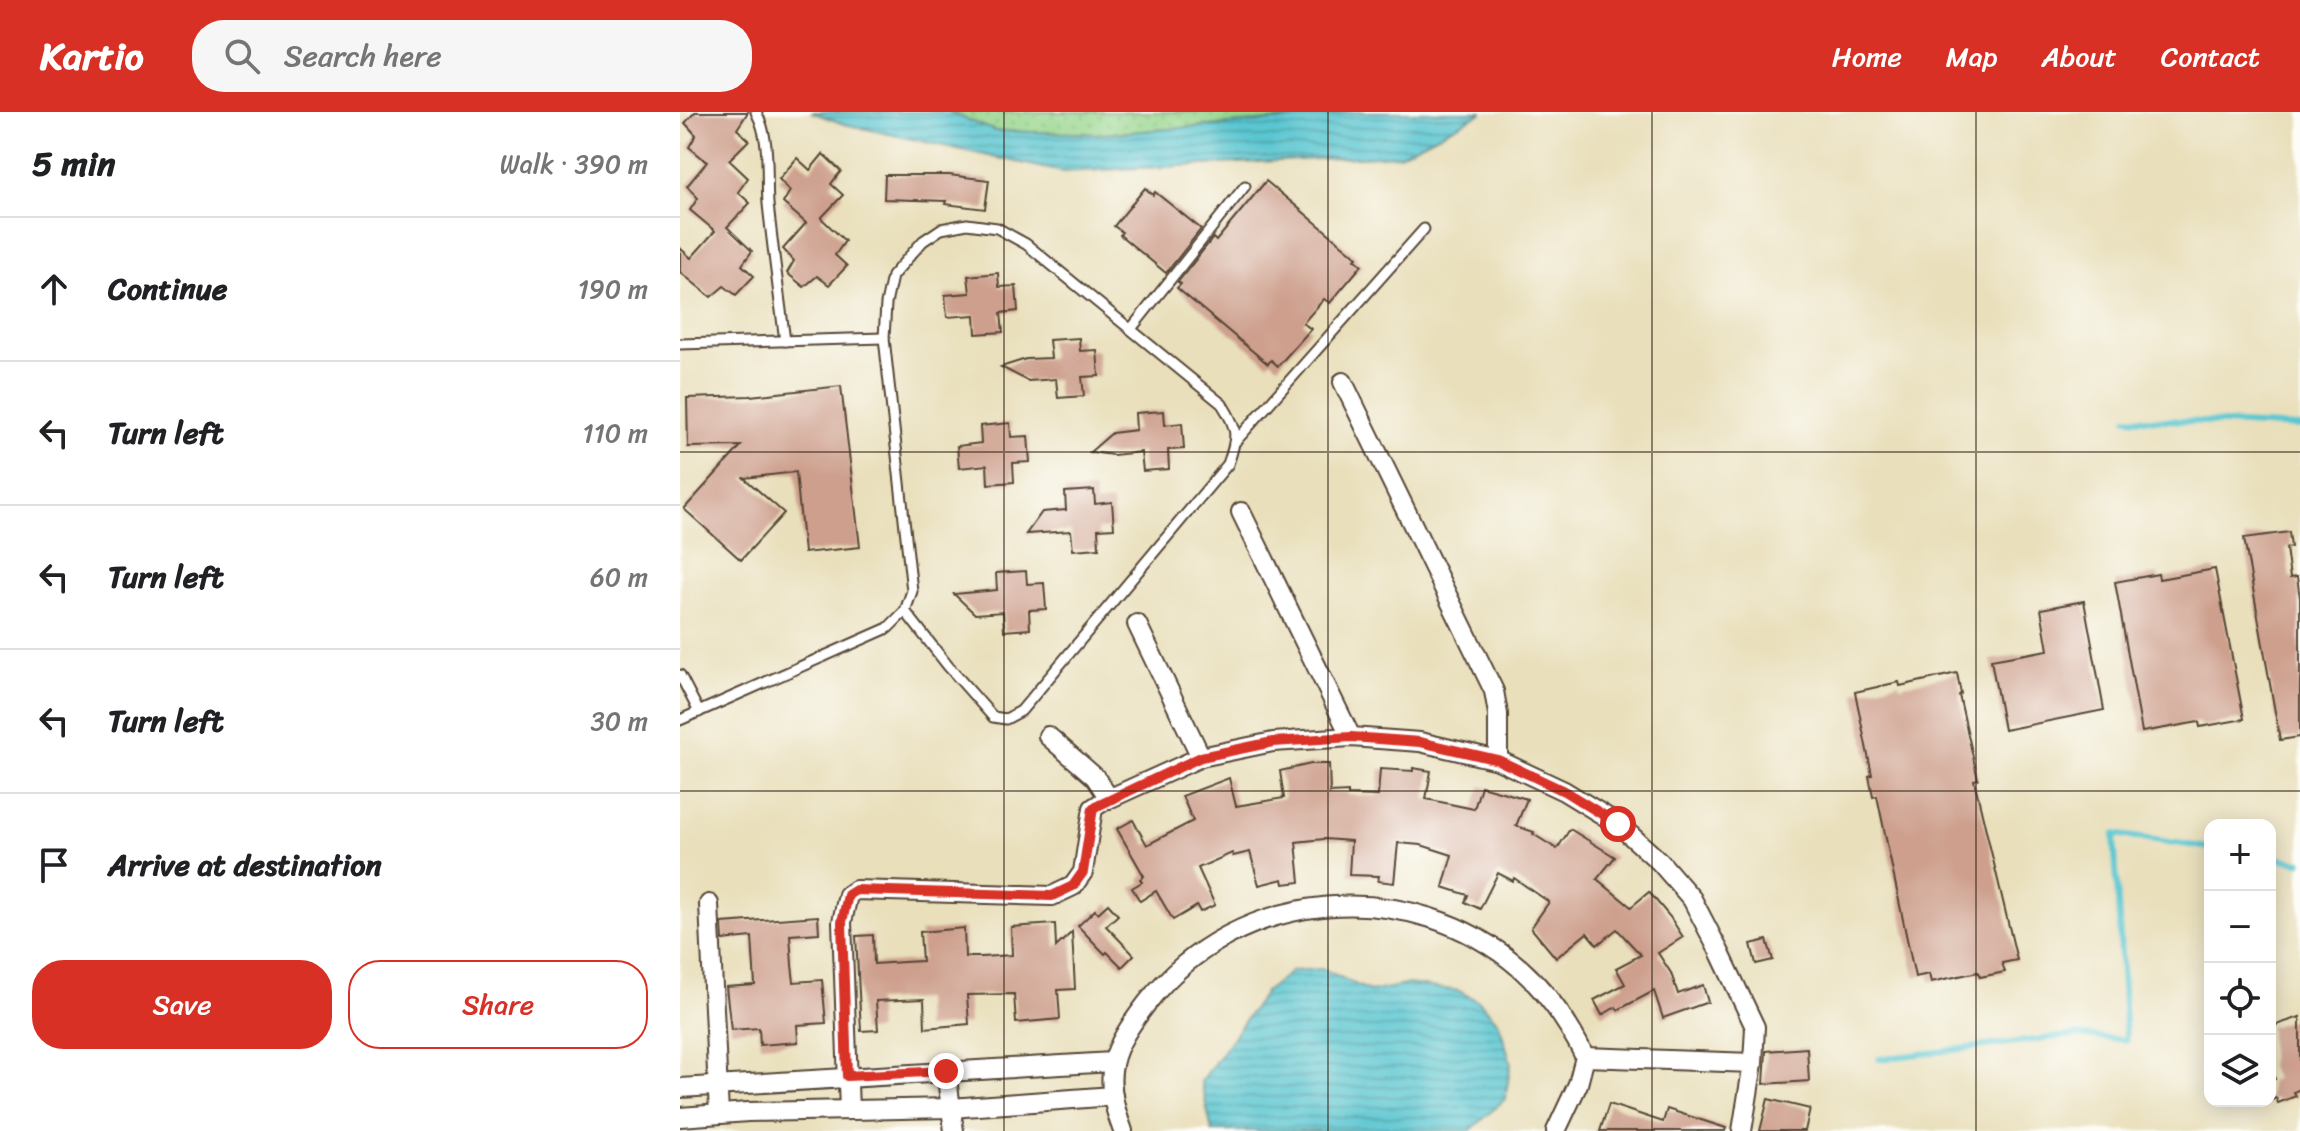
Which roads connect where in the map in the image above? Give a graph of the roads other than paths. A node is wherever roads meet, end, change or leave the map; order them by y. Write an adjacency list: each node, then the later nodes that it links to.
1 (756, 112): 6 (lane)
2 (1245, 186): 4 (lane)
3 (1424, 229): 9 (lane)
4 (1131, 329): 5 (lane); 9 (lane)
5 (884, 338): 6 (lane); 11 (lane)
6 (785, 341): 7 (lane)
7 (680, 344)
8 (1343, 382): 19 (street)
9 (1236, 441): 11 (lane)
10 (1241, 512): 17 (street)
11 (905, 611): 14 (lane)
12 (1137, 624): 18 (street)
13 (680, 675): 14 (lane)
14 (699, 712): 15 (lane)
15 (680, 720)
16 (1048, 736): 20 (street)
17 (1351, 737): 18 (street); 19 (street)
18 (1201, 757): 20 (street)
19 (1498, 760): 24 (street)
20 (1109, 798): 26 (street)
21 (709, 904): 27 (street)
22 (1585, 1057): 23 (street); 24 (street); 36 (street)
23 (1112, 1062): 25 (street); 29 (street)
24 (1753, 1063): 37 (street)
25 (946, 1071): 26 (street); 30 (street)
26 (847, 1076): 27 (street); 31 (street)
27 (717, 1085): 28 (street); 32 (street)
28 (680, 1088)
29 (1113, 1096): 30 (street); 35 (street)
30 (951, 1108): 31 (street); 34 (street)
31 (849, 1110): 32 (street)
32 (719, 1114): 33 (street)
33 (680, 1117)
34 (954, 1131)
35 (1123, 1131)
36 (1556, 1131)
37 (1742, 1131)

